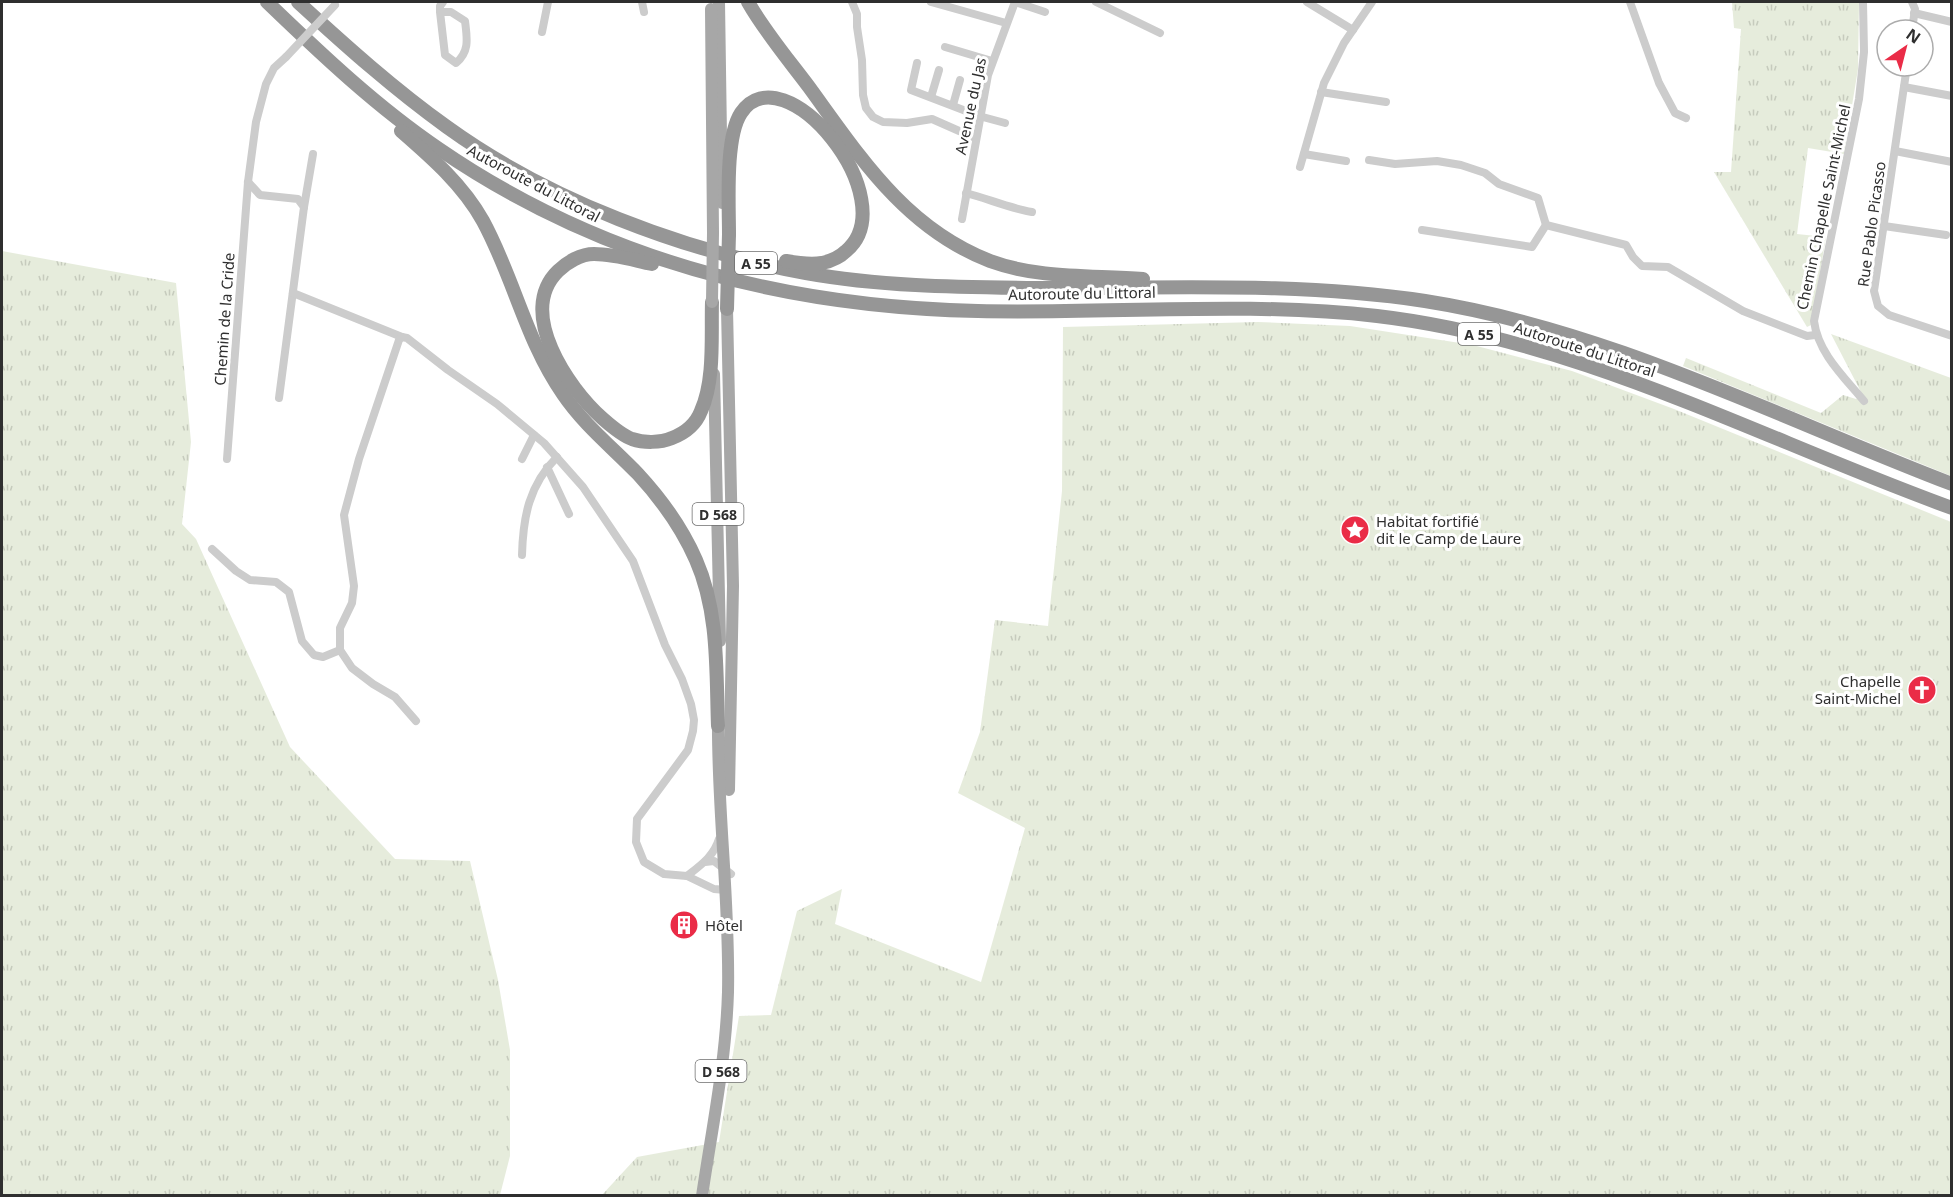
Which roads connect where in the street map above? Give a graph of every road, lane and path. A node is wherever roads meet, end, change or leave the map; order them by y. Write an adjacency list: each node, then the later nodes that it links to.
1 (262, 2): 86 (highway)
2 (267, 2): 67 (highway, Autoroute du Littoral / A 55)
3 (298, 2): 53 (highway, Autoroute du Littoral / A 55)
4 (443, 2): 20 (street)
5 (548, 2): 28 (street)
6 (642, 2): 21 (street)
7 (711, 2): 62 (main road, D 568)
8 (719, 2): 62 (main road, D 568)
9 (748, 2): 64 (highway)
10 (852, 2): 45 (street)
11 (931, 2): 26 (street)
12 (1015, 2): 22 (street); 26 (street, Avenue du Jas)
13 (1096, 2): 29 (street)
14 (1307, 2): 27 (street)
15 (1372, 2): 27 (street)
16 (1630, 2): 43 (street)
17 (1863, 2): 69 (street, Chemin Chapelle Saint-Michel)
18 (1912, 2): 23 (street)
19 (336, 3): 54 (street, Chemin de la Cride, bridge)
20 (440, 12): 20 (street)
21 (644, 12)
22 (1045, 12)
23 (1914, 13): 24 (street); 25 (street)
24 (1913, 18)
25 (1952, 22)
26 (1006, 23): 31 (street, Avenue du Jas)
27 (1353, 30): 37 (street)
28 (542, 32)
29 (1160, 33)
30 (945, 47): 31 (street)
31 (992, 61): 42 (street, Avenue du Jas)
32 (917, 63): 39 (street)
33 (939, 70): 39 (street)
34 (1905, 78): 36 (street, Rue Pablo Picasso)
35 (960, 80): 41 (street)
36 (1904, 87): 38 (street); 46 (street, Rue Pablo Picasso)
37 (1322, 92): 40 (street); 48 (street)
38 (1952, 96)
39 (931, 97): 41 (street)
40 (1386, 102)
41 (953, 105): 42 (street)
42 (979, 116): 44 (street); 45 (street, Avenue du Jas)
43 (1686, 118)
44 (1005, 123)
45 (975, 138): 55 (street, Avenue du Jas)
46 (1895, 152): 51 (street); 60 (street, Rue Pablo Picasso)
47 (313, 154): 56 (street)
48 (1304, 154): 50 (street); 52 (street)
49 (1369, 160): 59 (street)
50 (1346, 161)
51 (1952, 162)
52 (1300, 167)
53 (533, 179): 62 (highway); 64 (highway, Autoroute du Littoral / A 55)
54 (248, 182): 56 (street); 76 (street, Chemin de la Cride)
55 (966, 193): 57 (street); 58 (street, Avenue du Jas)
56 (304, 207): 65 (street)
57 (1032, 212)
58 (962, 219)
59 (1546, 225): 61 (street); 69 (street)
60 (1884, 226): 63 (street); 70 (street, Rue Pablo Picasso)
61 (1422, 230)
62 (721, 234): 66 (main road, D 568, bridge); 68 (highway, bridge)
63 (1946, 235)
64 (1289, 288): 79 (highway, Autoroute du Littoral / A 55)
65 (293, 292): 71 (street); 72 (street)
66 (712, 302): 67 (highway); 86 (main road, D 568)
67 (977, 311): 80 (highway, Autoroute du Littoral / A 55)
68 (727, 313): 89 (main road, D 568)
69 (1815, 335): 73 (street)
70 (1952, 336)
71 (402, 337): 74 (street); 84 (street)
72 (279, 398)
73 (1864, 401)
74 (534, 435): 75 (street); 77 (street)
75 (557, 457): 78 (street); 90 (street)
76 (227, 459)
77 (522, 459)
78 (547, 467): 81 (street); 83 (street)
79 (1952, 484)
80 (1952, 508)
81 (569, 514)
82 (212, 549): 84 (street)
83 (522, 555)
84 (340, 650): 85 (street)
85 (416, 721)
86 (718, 726): 87 (main road, D 568)
87 (722, 829): 88 (street); 89 (main road, D 568)
88 (705, 862): 89 (street); 90 (street)
89 (727, 870): 91 (main road, D 568)
90 (687, 876): 91 (street)
91 (728, 889): 92 (main road, D 568)
92 (702, 1196)

